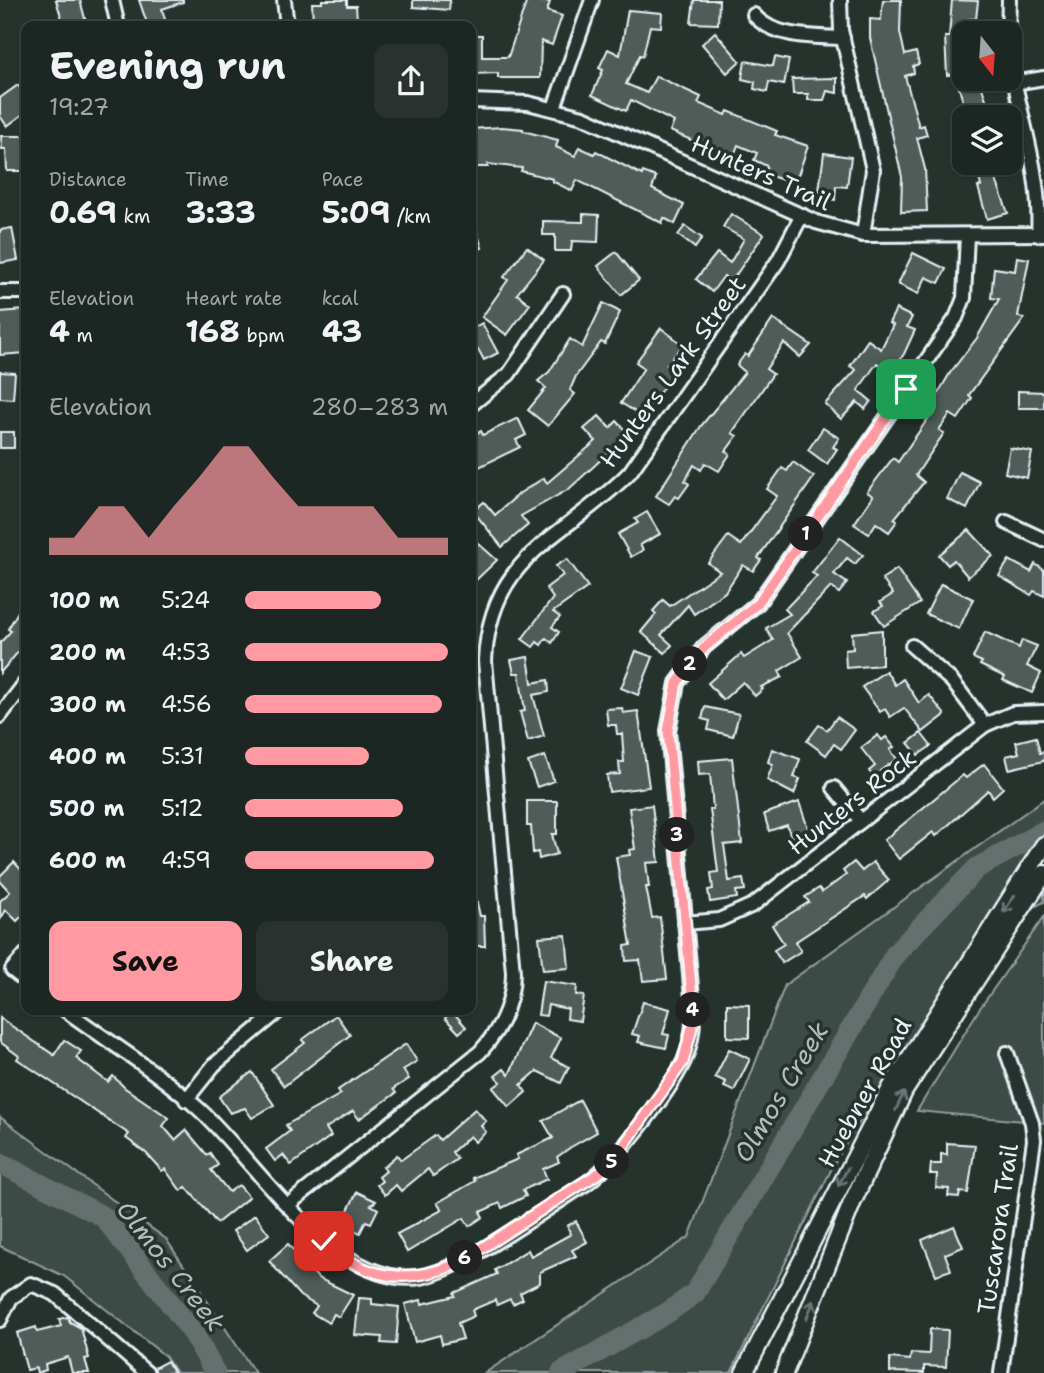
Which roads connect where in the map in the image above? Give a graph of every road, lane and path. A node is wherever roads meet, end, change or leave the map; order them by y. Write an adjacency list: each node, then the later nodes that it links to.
1 (113, 0): 7 (street)
2 (284, 0): 8 (street)
3 (592, 0): 15 (street)
4 (840, 0): 10 (street)
5 (1009, 0): 9 (street)
6 (754, 15): 10 (street)
7 (117, 21)
8 (286, 21)
9 (1008, 21)
10 (843, 38): 18 (street)
11 (1044, 78): 12 (street)
12 (1022, 82)
13 (1016, 91): 17 (street)
14 (476, 101): 15 (street, Hunters Trail)
15 (554, 108): 16 (street, Hunters Trail)
16 (803, 215): 18 (street, Hunters Trail); 42 (street, Hunters Lark Street)
17 (1041, 234): 19 (street, Hunters Trail)
18 (863, 235): 19 (street, Hunters Trail)
19 (967, 235): 35 (street)
20 (0, 292): 21 (street)
21 (21, 292)
22 (563, 293): 23 (street)
23 (476, 401)
24 (1006, 522): 25 (street)
25 (1044, 540)
26 (912, 646): 30 (street)
27 (21, 689): 29 (street)
28 (1044, 712): 30 (street, Hunters Rock)
29 (0, 716)
30 (985, 725): 32 (street, Hunters Rock)
31 (834, 788): 32 (street)
32 (861, 821): 35 (street, Hunters Rock)
33 (1044, 845): 45 (main road, Huebner Road, one-way to 45)
34 (1044, 874): 46 (main road, Huebner Road, one-way to 34)
35 (685, 923): 42 (street)
36 (21, 960): 37 (street)
37 (21, 977)
38 (72, 1015): 41 (street)
39 (274, 1015): 41 (street)
40 (1007, 1053): 47 (street, Tuscarora Trail)
41 (186, 1100): 42 (street)
42 (289, 1204)
43 (0, 1320): 44 (street)
44 (147, 1373)
45 (744, 1373)
46 (784, 1373)
47 (1001, 1373)

